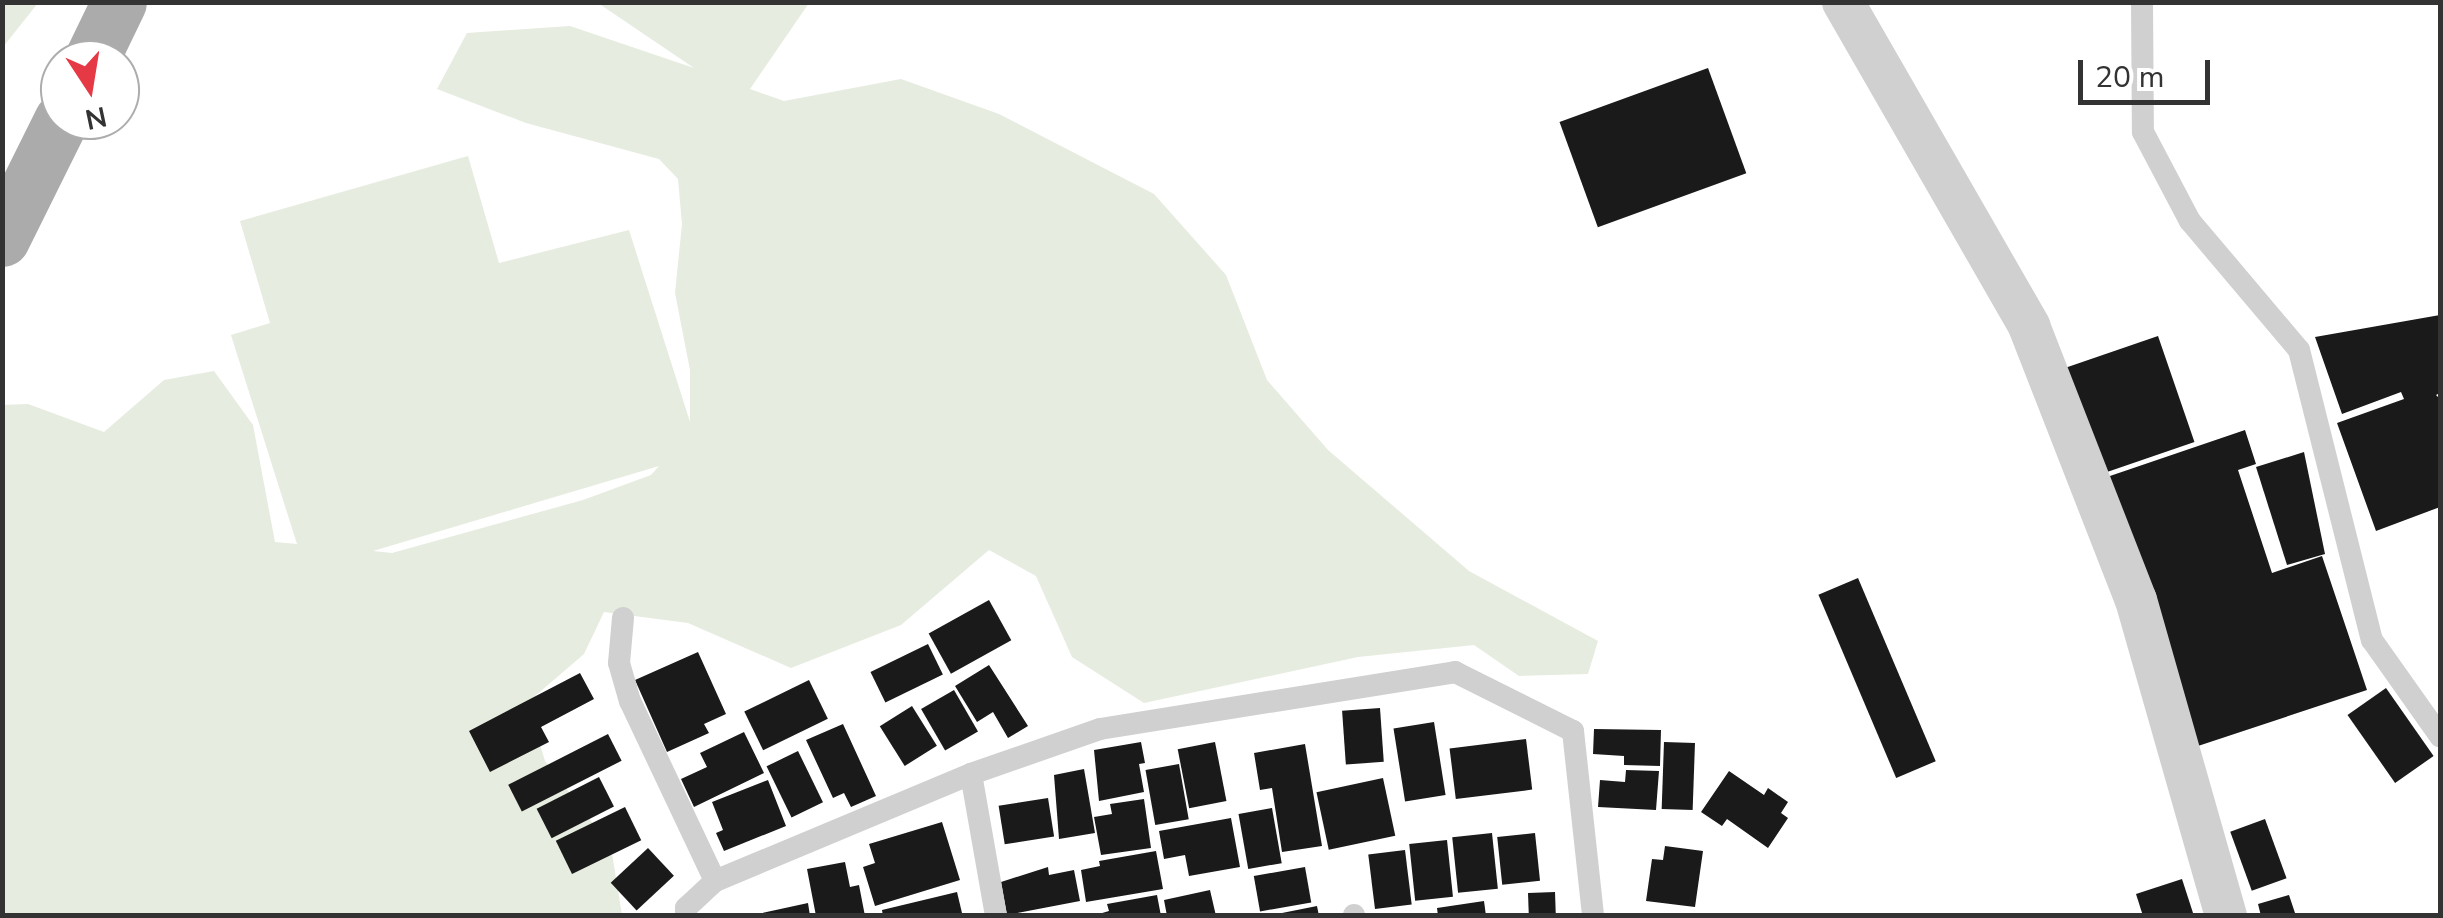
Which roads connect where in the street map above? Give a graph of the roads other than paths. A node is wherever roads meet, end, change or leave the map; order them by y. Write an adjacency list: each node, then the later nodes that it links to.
1 (119, 2): 4 (main road)
2 (1843, 2): 14 (street)
3 (2142, 2): 8 (lane)
4 (100, 40)
5 (51, 140): 6 (main road)
6 (2, 239)
7 (623, 618): 10 (lane)
8 (2440, 736)
9 (971, 774): 10 (lane); 12 (lane); 13 (lane)
10 (715, 880): 11 (lane)
11 (686, 916)
12 (996, 916)
13 (1593, 916)
14 (2226, 916)

